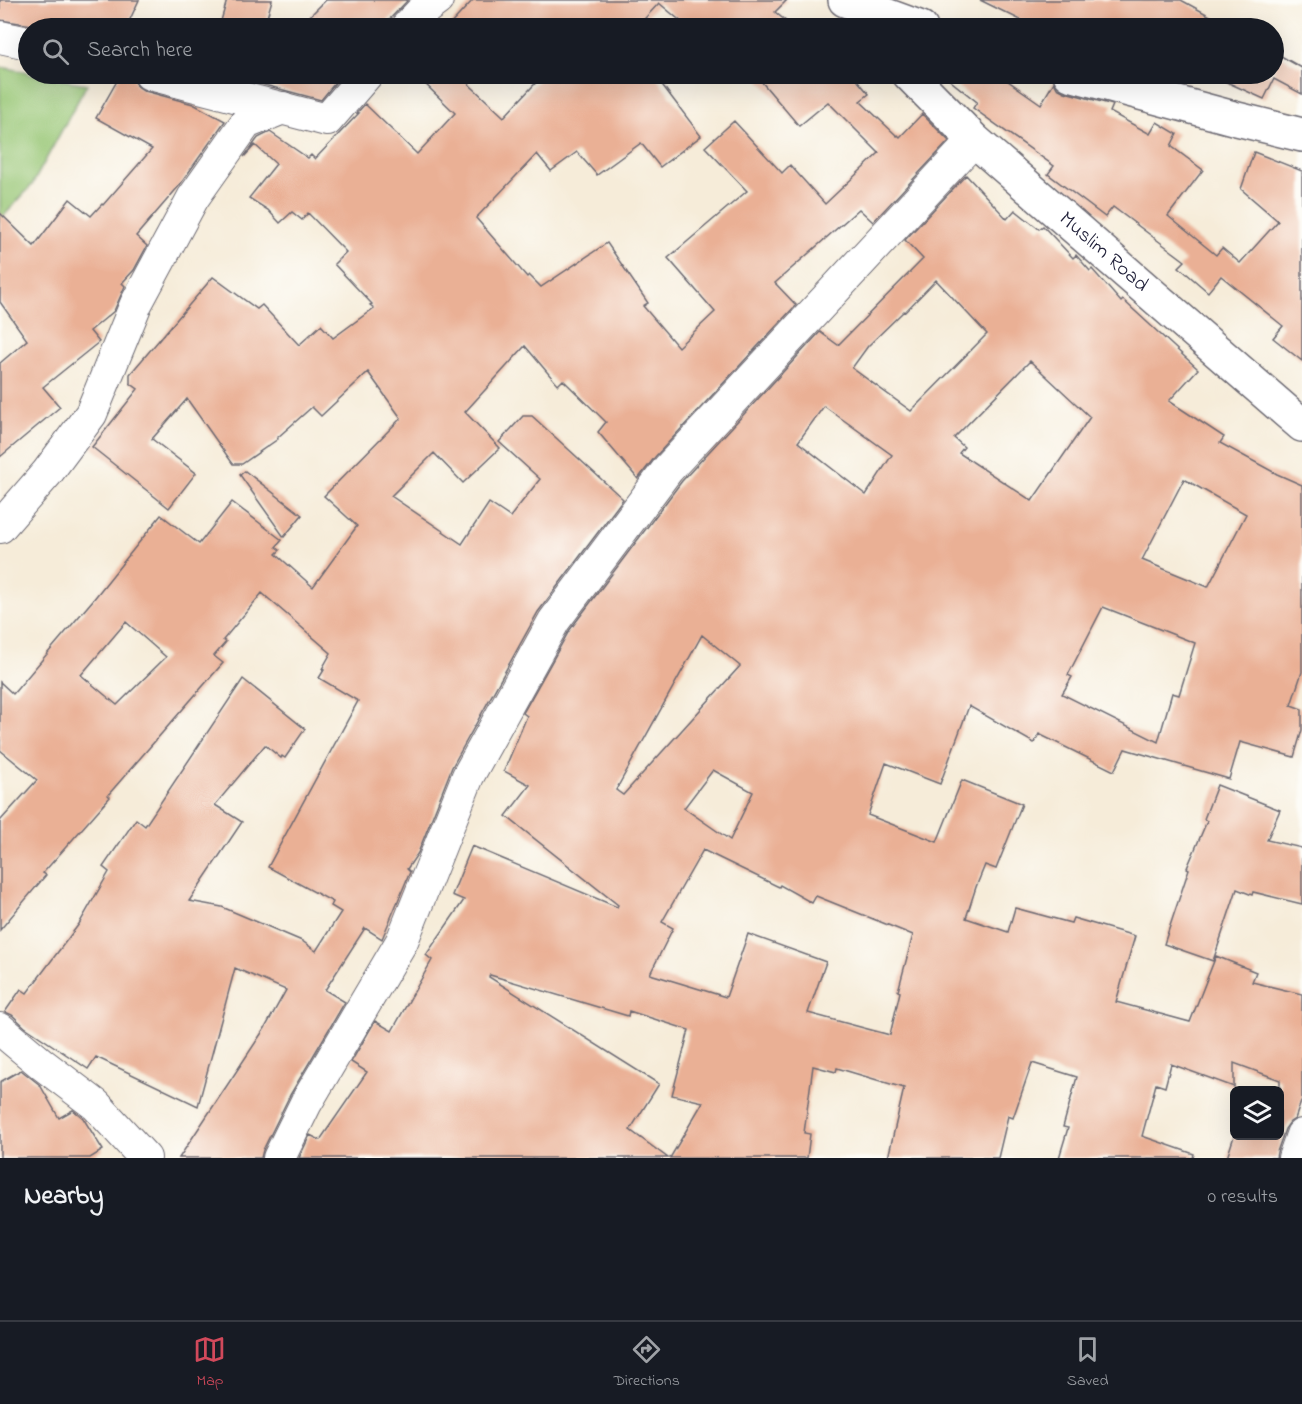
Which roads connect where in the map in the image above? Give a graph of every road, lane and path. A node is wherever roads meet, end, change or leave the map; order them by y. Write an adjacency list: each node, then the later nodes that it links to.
1 (437, 0): 4 (street)
2 (838, 0): 5 (street)
3 (845, 0): 6 (street)
4 (415, 18)
5 (856, 18)
6 (894, 18)
7 (0, 37): 8 (street)
8 (18, 41)
9 (189, 84): 13 (street)
10 (358, 84): 13 (street)
11 (919, 84): 15 (street, Muslim Road)
12 (1107, 84): 14 (street)
13 (283, 108): 17 (street)
14 (1302, 135)
15 (974, 140): 16 (street, Muslim Road); 21 (street)
16 (1302, 425)
17 (0, 527)
18 (0, 1029): 20 (street)
19 (1302, 1135): 22 (street)
20 (145, 1158)
21 (279, 1158)
22 (1293, 1158)

